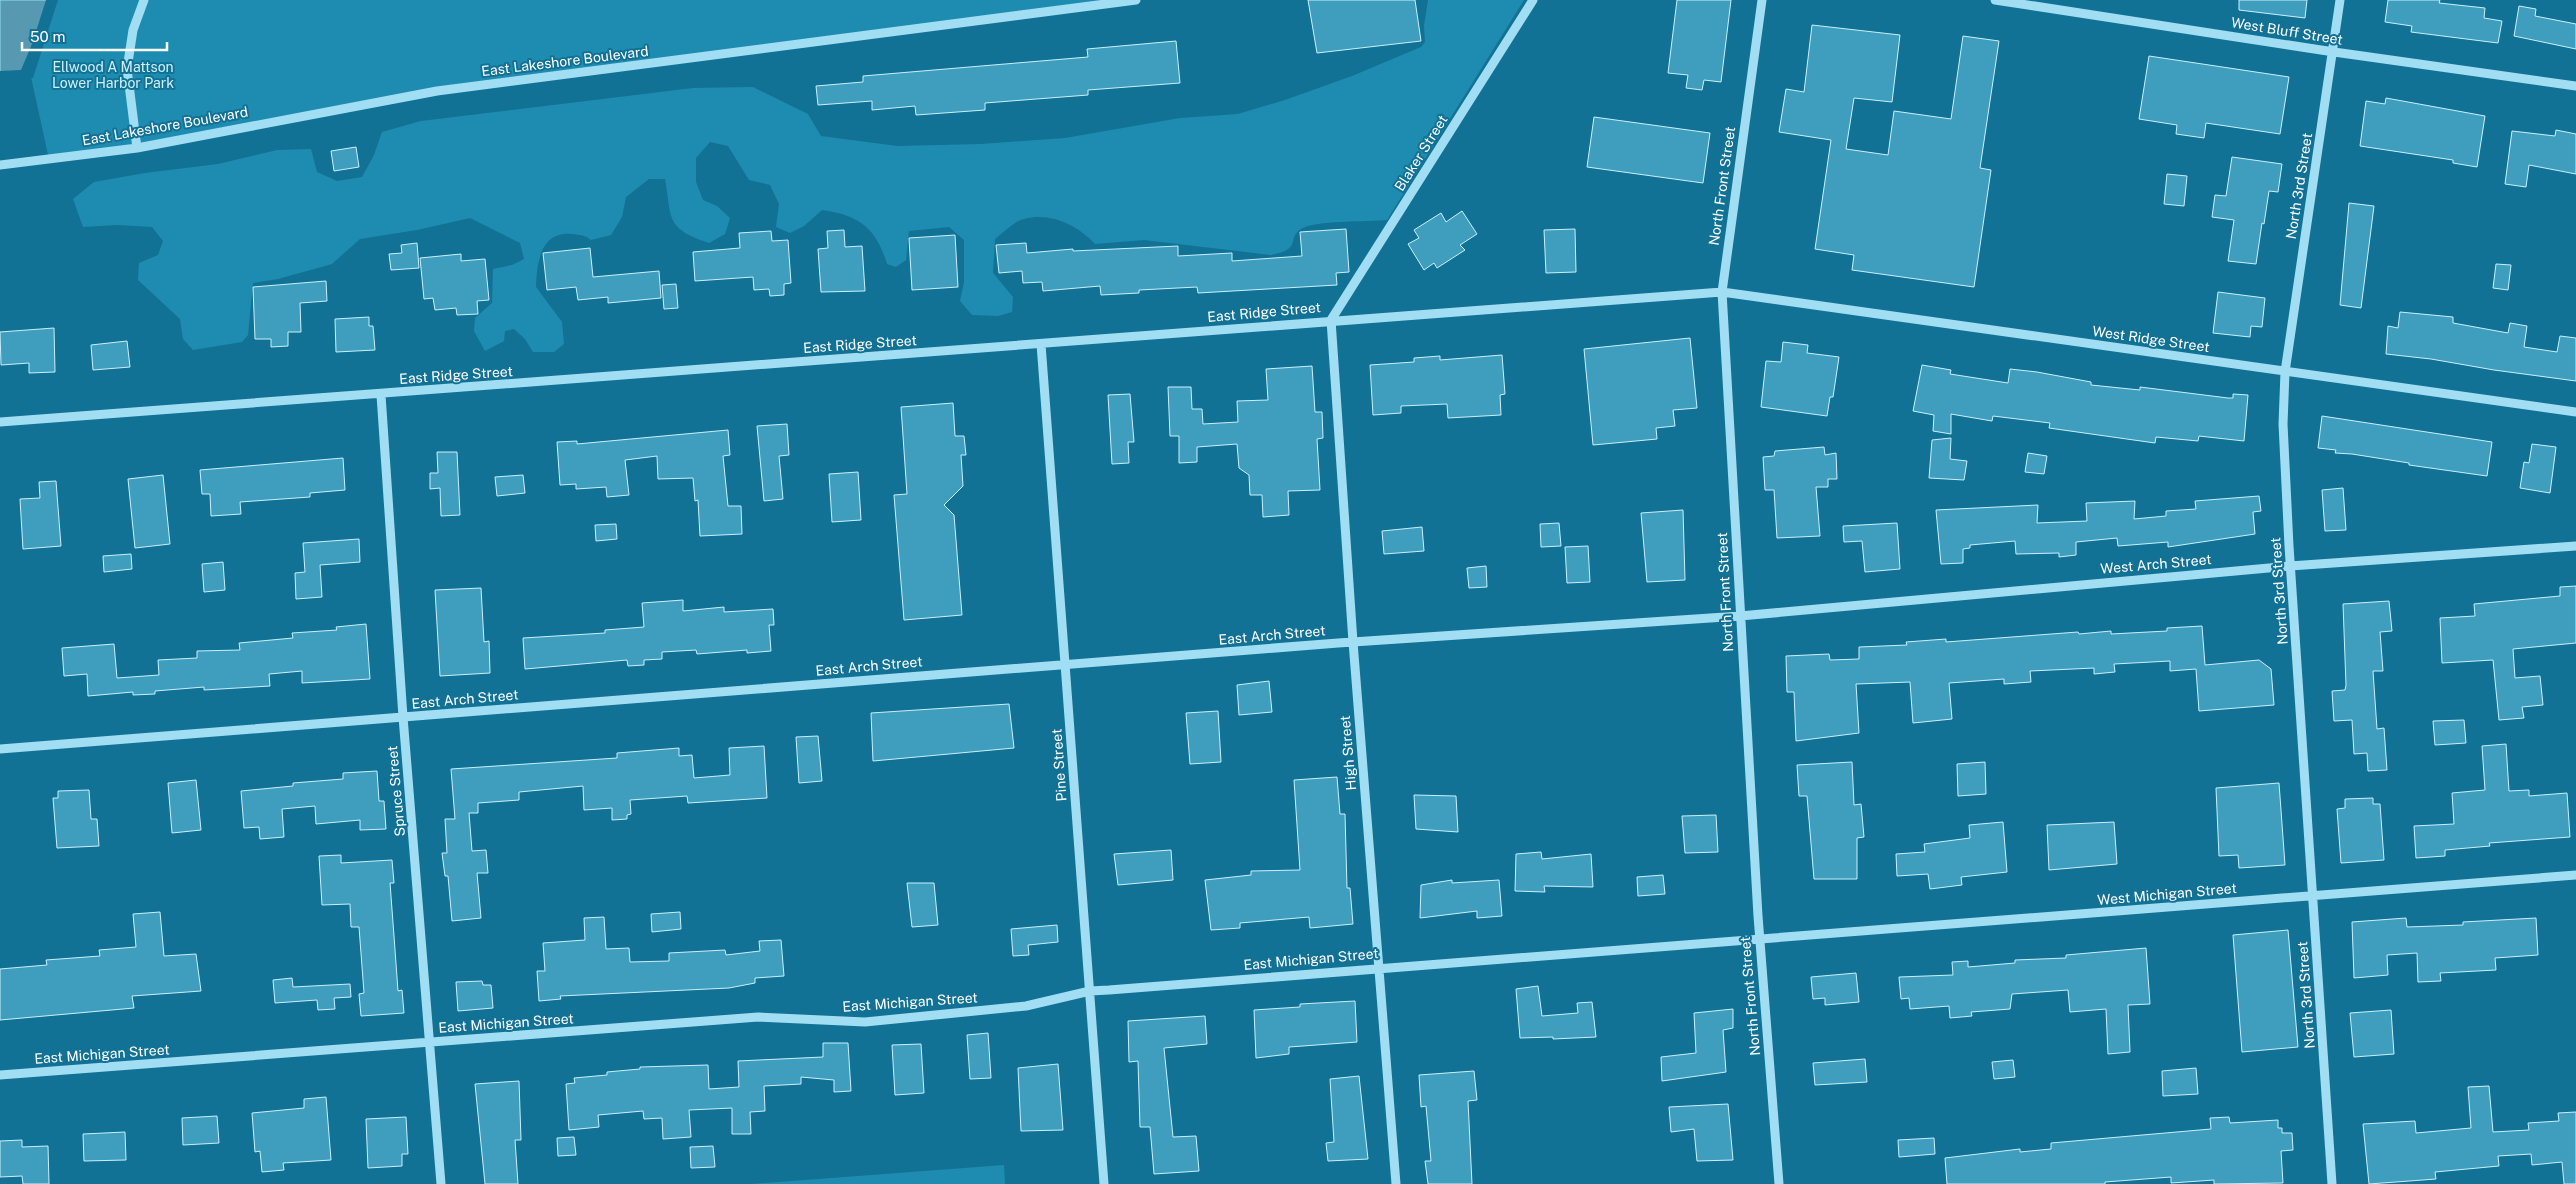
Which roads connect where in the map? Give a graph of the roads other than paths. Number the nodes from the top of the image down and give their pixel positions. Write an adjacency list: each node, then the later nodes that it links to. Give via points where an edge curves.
1 (144, 0): 9 (street, via 133,30 127,69)
2 (1136, 0): 9 (street, East Lakeshore Boulevard, via 436,91)
3 (1533, 0): 12 (street, Blaker Street)
4 (1762, 0): 11 (street, North Front Street)
5 (1995, 0): 7 (street, West Bluff Street)
6 (2340, 0): 7 (street, North 3rd Street)
7 (2334, 52): 8 (street, West Bluff Street); 14 (street, North 3rd Street)
8 (2576, 86)
9 (137, 148): 10 (street, East Lakeshore Boulevard)
10 (0, 165)
11 (1722, 292): 12 (street, East Ridge Street); 14 (street, West Ridge Street); 20 (street, North Front Street)
12 (1332, 320): 13 (street, East Ridge Street); 21 (street, High Street)
13 (1041, 344): 15 (street, East Ridge Street); 22 (street, Pine Street)
14 (2285, 372): 16 (street, West Ridge Street); 19 (street, North 3rd Street)
15 (380, 395): 17 (street, East Ridge Street); 23 (street, Spruce Street)
16 (2576, 412)
17 (0, 422)
18 (2576, 546): 19 (street, West Arch Street)
19 (2290, 566): 20 (street, West Arch Street); 26 (street, North 3rd Street)
20 (1740, 616): 21 (street, East Arch Street); 27 (street, North Front Street)
21 (1353, 642): 22 (street, East Arch Street); 28 (street, High Street)
22 (1065, 665): 23 (street, East Arch Street); 29 (street, Pine Street)
23 (403, 717): 24 (street, East Arch Street); 30 (street, Spruce Street)
24 (0, 749)
25 (2576, 875): 26 (street, West Michigan Street)
26 (2314, 896): 27 (street, West Michigan Street); 36 (street, North 3rd Street)
27 (1759, 940): 28 (street, East Michigan Street); 35 (street, North Front Street)
28 (1380, 967): 29 (street, East Michigan Street); 34 (street, High Street)
29 (1090, 991): 30 (street, East Michigan Street, via 1026,1006 892,1020 865,1022 758,1017); 33 (street, Pine Street)
30 (431, 1042): 31 (street, East Michigan Street); 32 (street, Spruce Street)
31 (0, 1075)
32 (441, 1184)
33 (1104, 1184)
34 (1396, 1184)
35 (1779, 1184)
36 (2332, 1184)

